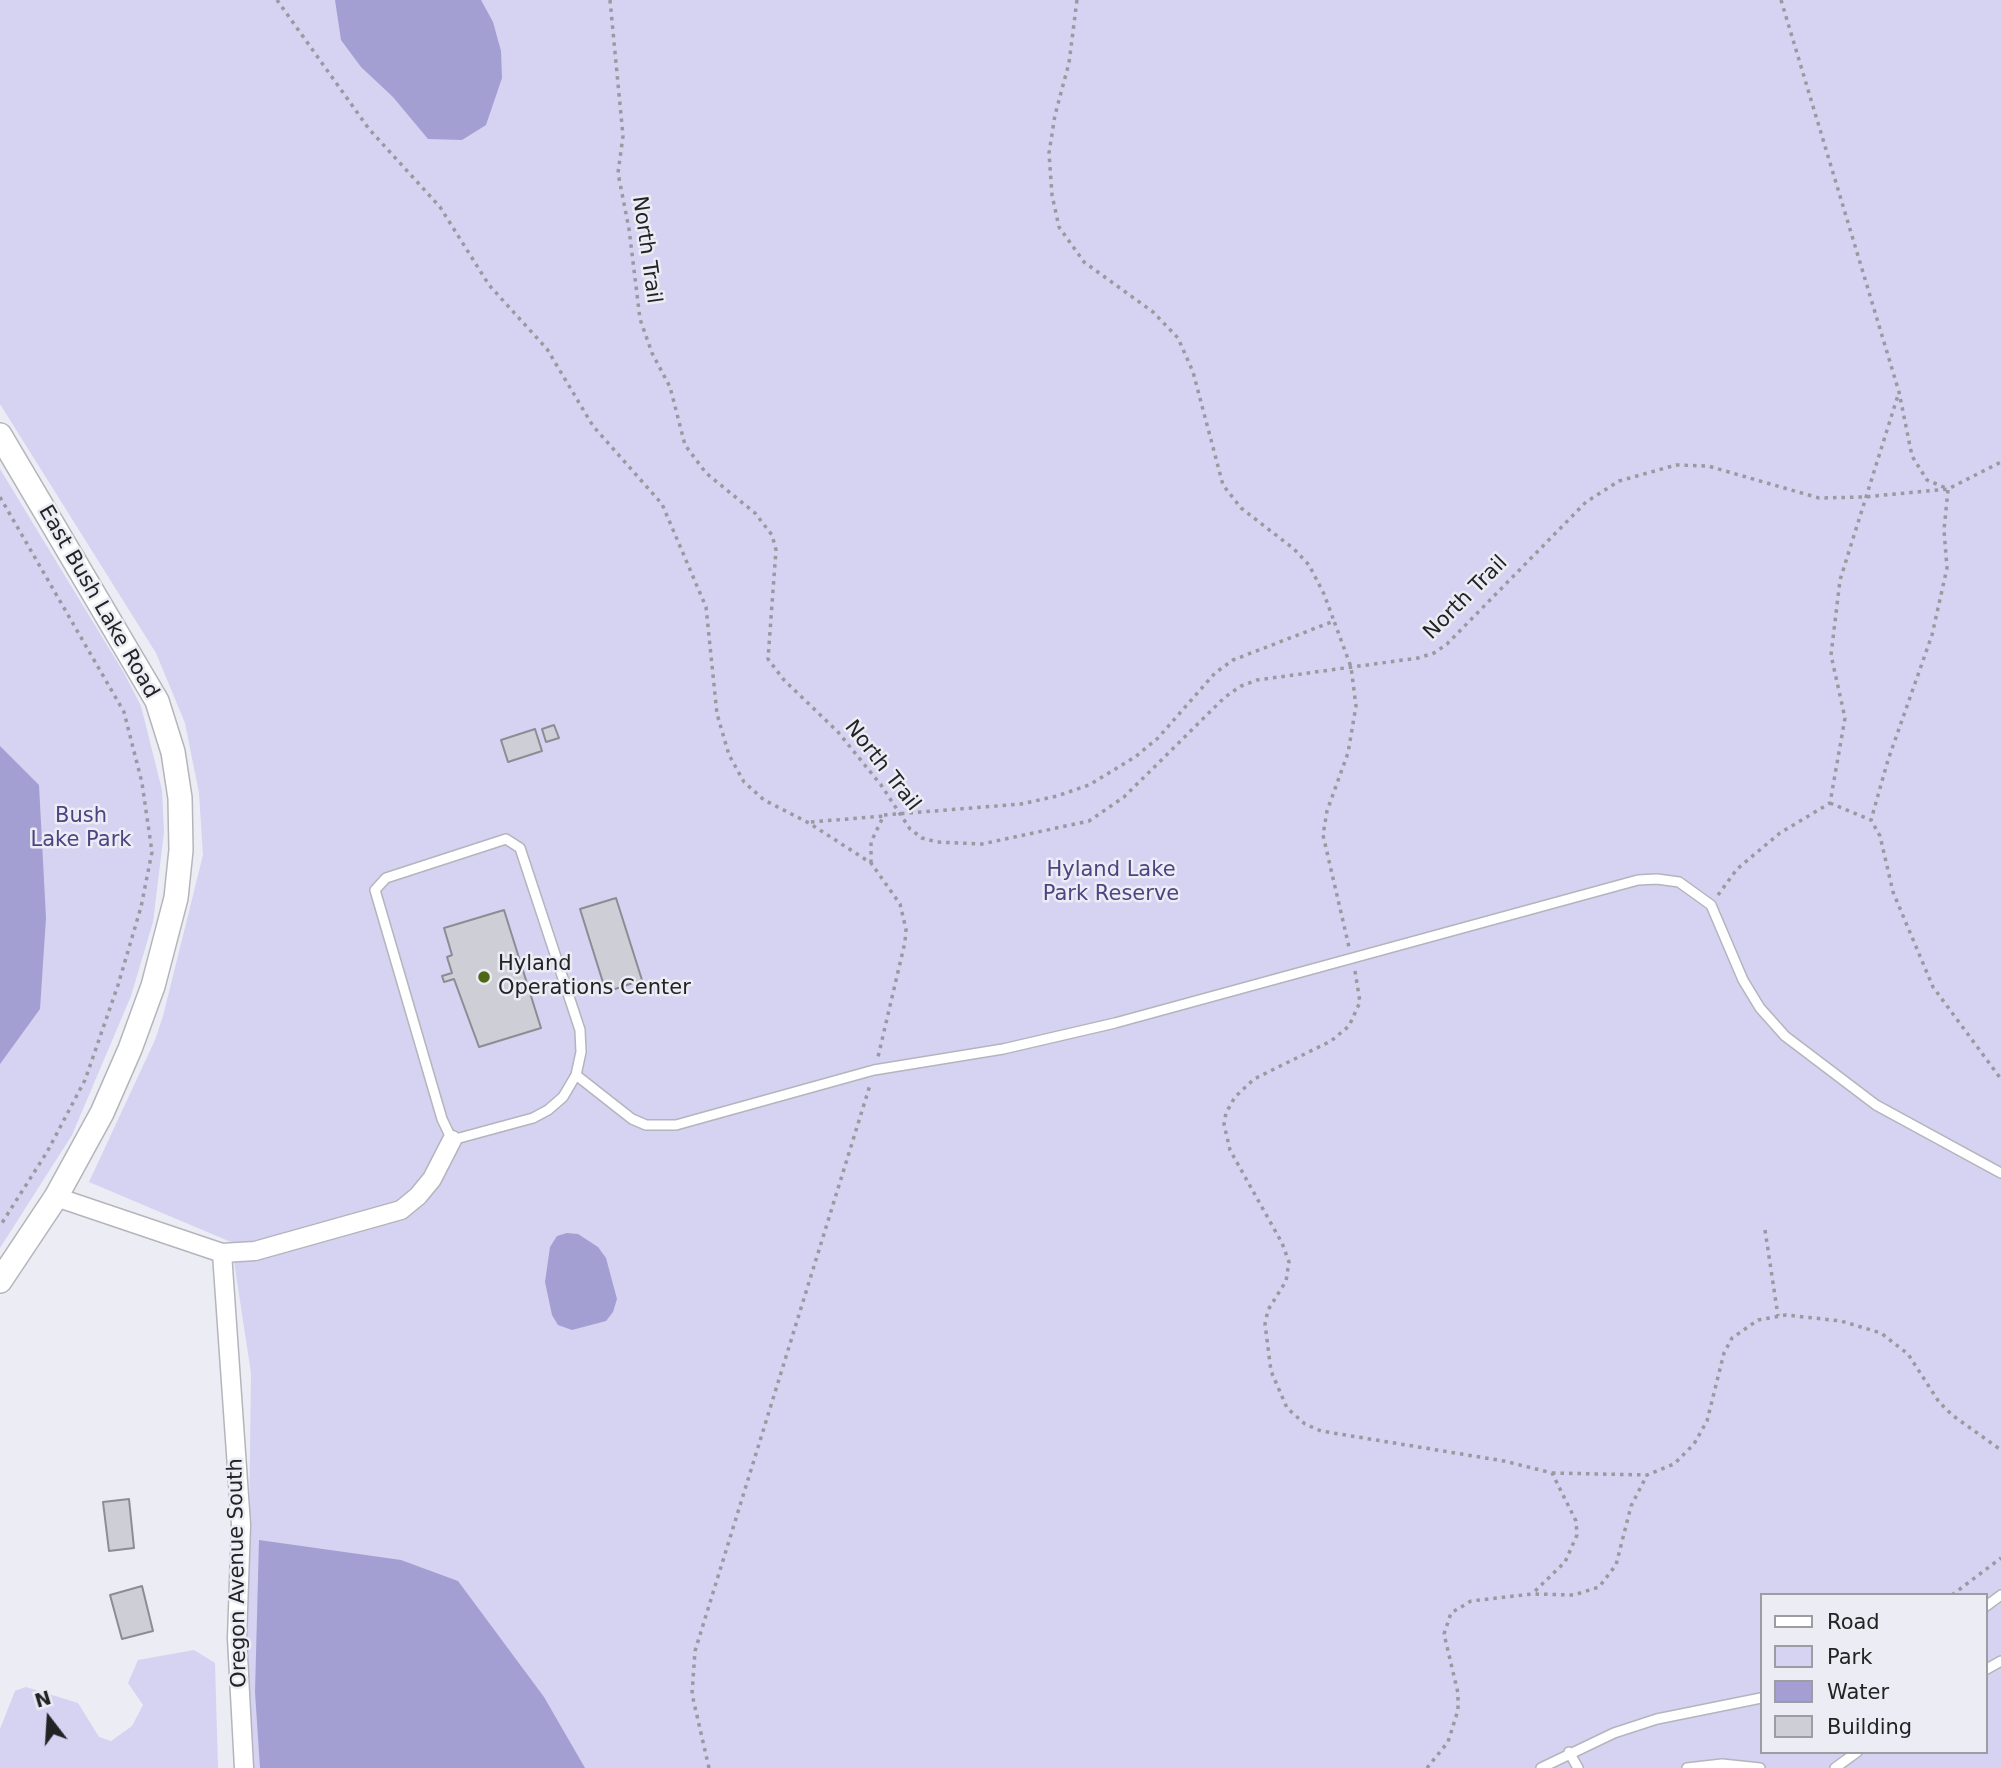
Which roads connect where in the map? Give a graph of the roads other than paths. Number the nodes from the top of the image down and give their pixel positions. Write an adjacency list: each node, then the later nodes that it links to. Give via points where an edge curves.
1 (0, 435): 5 (street, East Bush Lake Road, via 157,701 173,752 180,797 176,898 153,985 102,1113)
2 (576, 1074): 3 (lane, via 563,1097 533,1118); 3 (lane, via 580,1030 520,848 506,839 386,878 375,890 375,898); 4 (lane, via 632,1119 661,1126 874,1070 1003,1049 1103,1026 1638,880 1679,882 1711,905 1743,980 1785,1036 1876,1105)
3 (452, 1140): 6 (street, via 432,1179 401,1210 256,1251)
4 (2001, 1172)
5 (56, 1197): 6 (street); 7 (street, East Bush Lake Road)
6 (222, 1253): 11 (street, Oregon Avenue South, via 241,1525 237,1638)
7 (0, 1281)
8 (1759, 1698): 9 (lane, via 1657,1719)
9 (1569, 1752): 12 (lane); 13 (lane)
10 (1854, 1754): 16 (lane)
11 (244, 1768)
12 (1541, 1768)
13 (1578, 1768)
14 (1687, 1768): 15 (lane, via 1722,1764)
15 (1760, 1768)
16 (1835, 1768)

